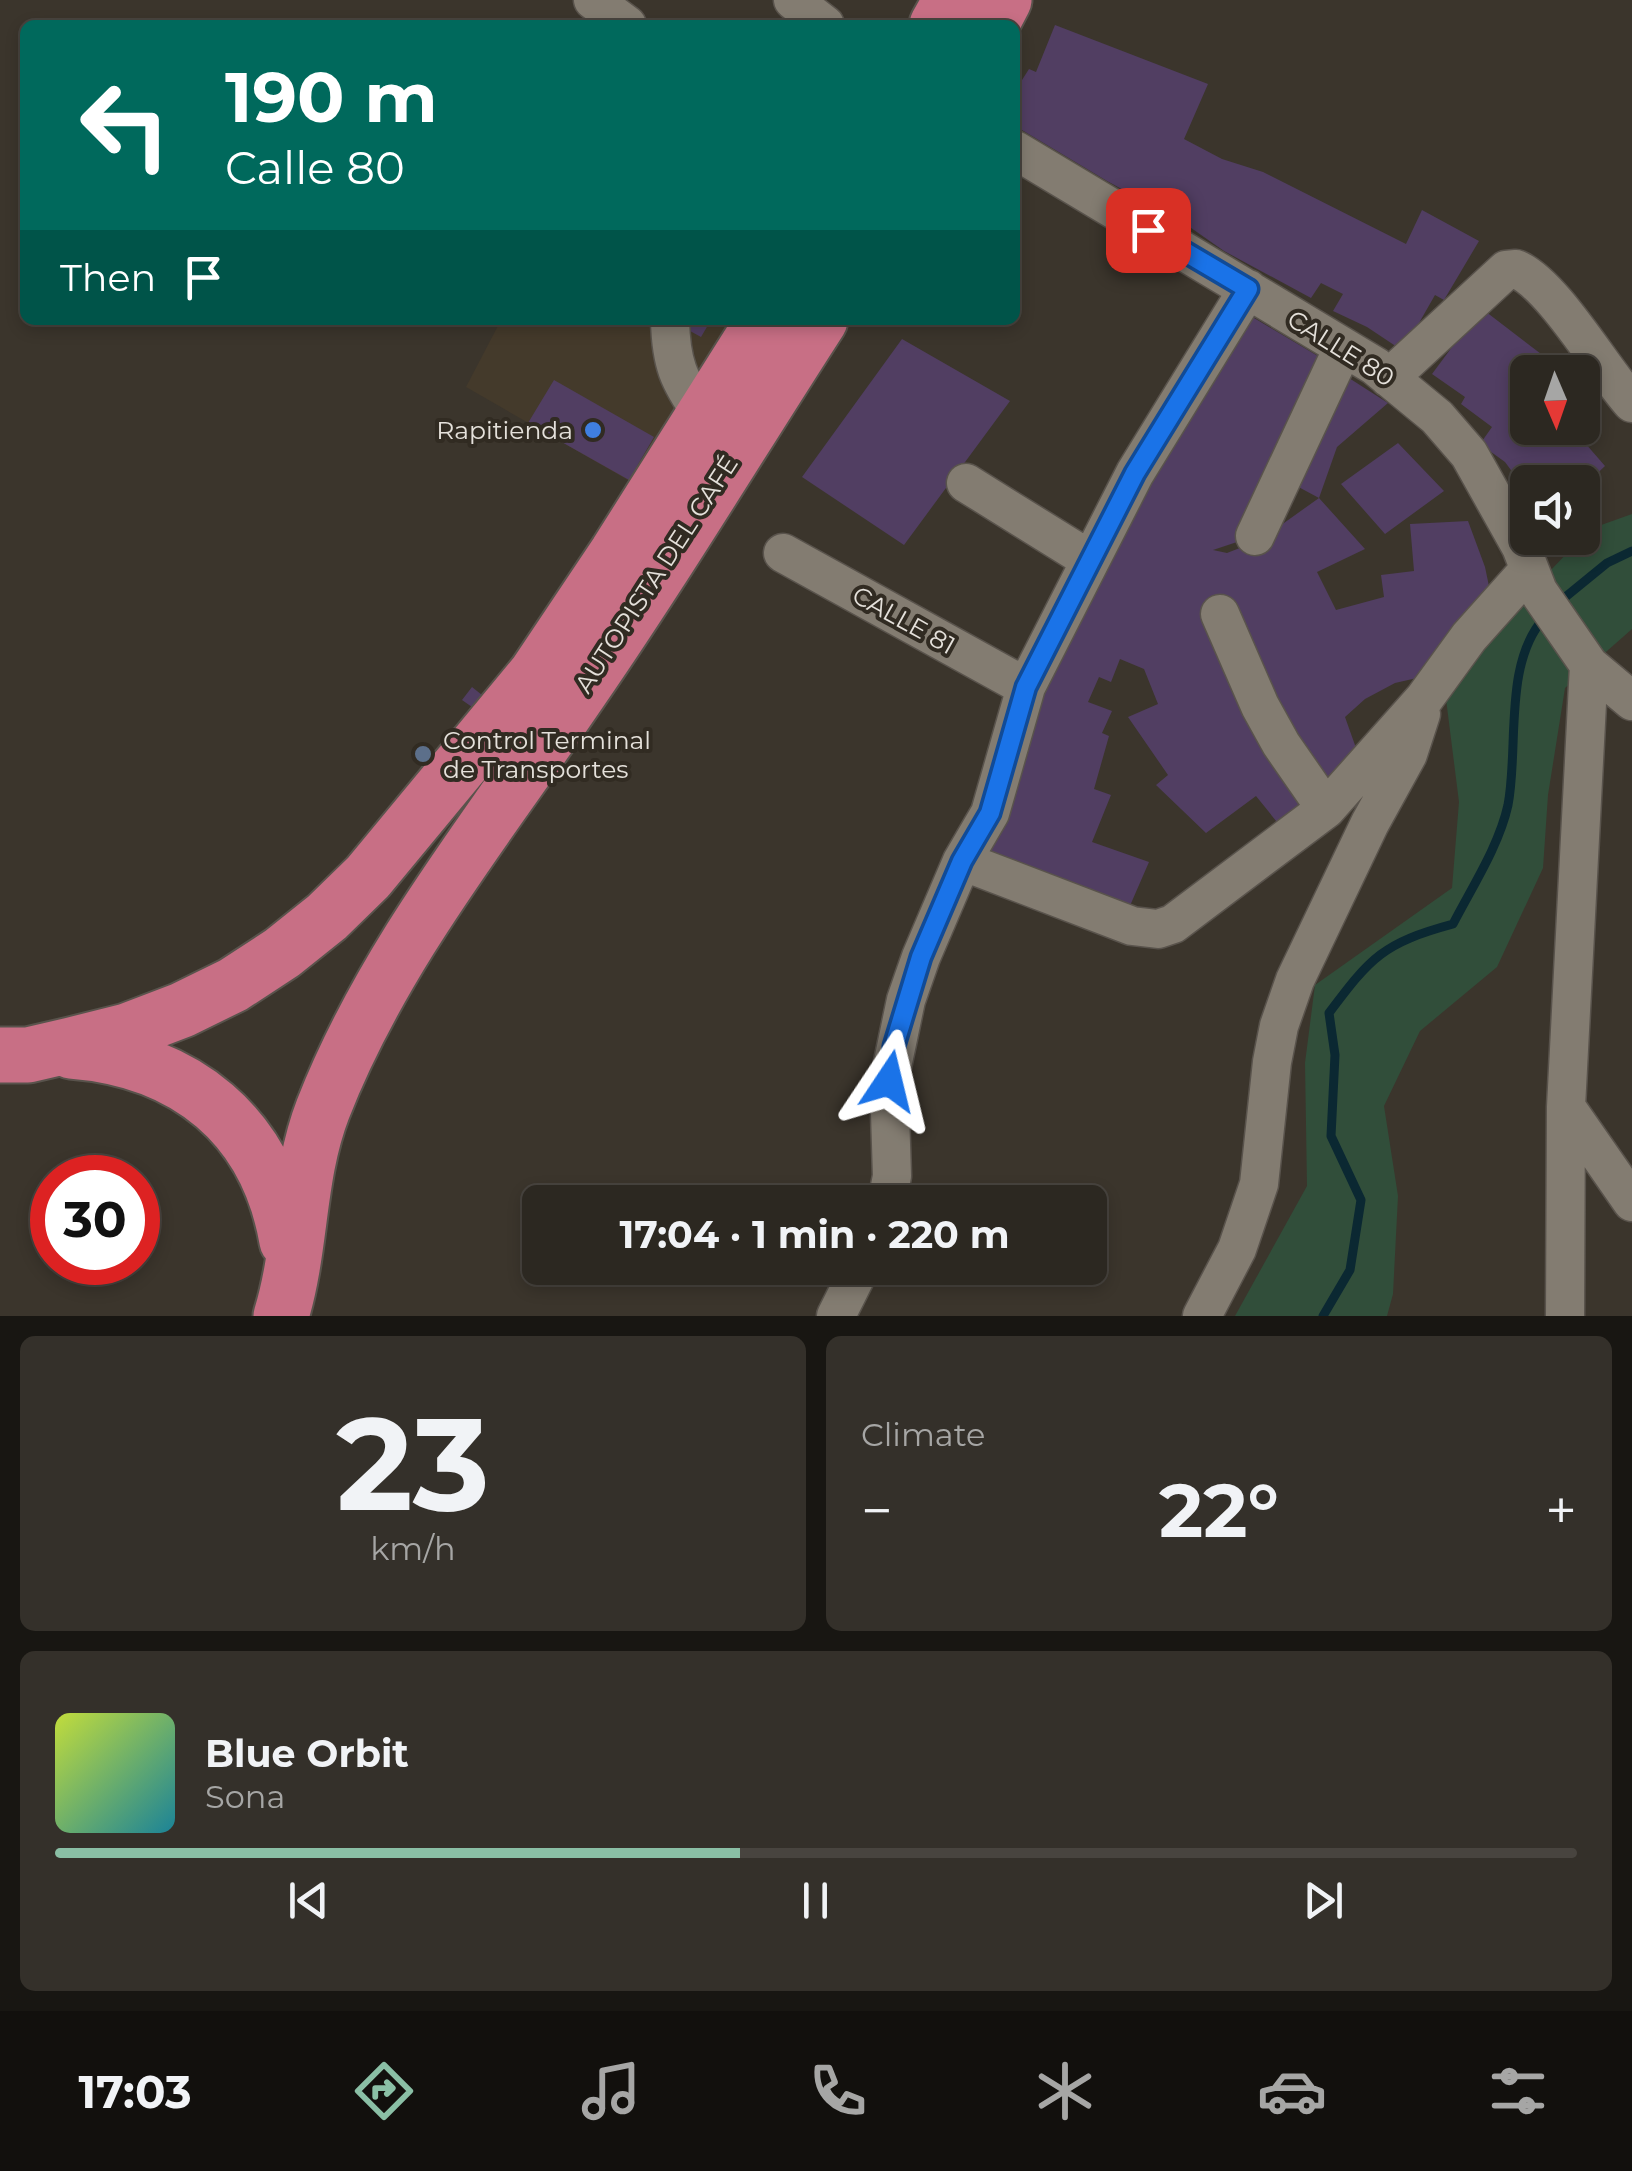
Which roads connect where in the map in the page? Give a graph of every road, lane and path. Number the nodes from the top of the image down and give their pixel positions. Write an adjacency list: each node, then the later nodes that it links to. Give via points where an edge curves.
1 (592, 0): 3 (street)
2 (794, 0): 4 (street)
3 (620, 20)
4 (820, 20)
5 (1020, 153): 6 (street, CALLE 80)
6 (1248, 289): 10 (street, CALLE 80); 17 (street)
7 (670, 325): 13 (street, via 680,384)
8 (761, 325): 13 (highway, AUTOPISTA DEL CAFÉ)
9 (817, 325): 31 (highway, AUTOPISTA DEL CAFÉ, via 408,945 362,1026 322,1110 302,1186)
10 (1343, 348): 11 (street, CALLE 80); 15 (street)
11 (1390, 378): 12 (street, via 1506,270 1516,269 1558,307); 18 (street, CALLE 80, via 1469,454)
12 (1632, 403)
13 (703, 415): 26 (highway, AUTOPISTA DEL CAFÉ, via 536,674 327,917 282,953 182,1010 127,1031)
14 (966, 483): 17 (street)
15 (1256, 536)
16 (783, 553): 21 (street, CALLE 81)
17 (1090, 560): 21 (street)
18 (1533, 581): 20 (street, CALLE 80); 22 (street, via 1469,637)
19 (1220, 614): 24 (street, via 1260,706)
20 (1582, 652): 23 (street, CALLE 80); 27 (street)
21 (1026, 687): 25 (street, via 990,813)
22 (1424, 698): 24 (street); 33 (street, via 1408,754 1294,980 1272,1062 1258,1184 1237,1249)
23 (1632, 701)
24 (1326, 809): 25 (street, via 1158,929 1132,926)
25 (962, 861): 28 (street, via 921,957 894,1046)
26 (9, 1058): 31 (highway, via 110,1054 186,1084 219,1109 268,1174 289,1252)
27 (1566, 1107): 29 (street); 34 (street)
28 (890, 1185)
29 (1632, 1202)
30 (852, 1285): 32 (street)
31 (284, 1305)
32 (836, 1316)
33 (1202, 1316)
34 (1565, 1316)

